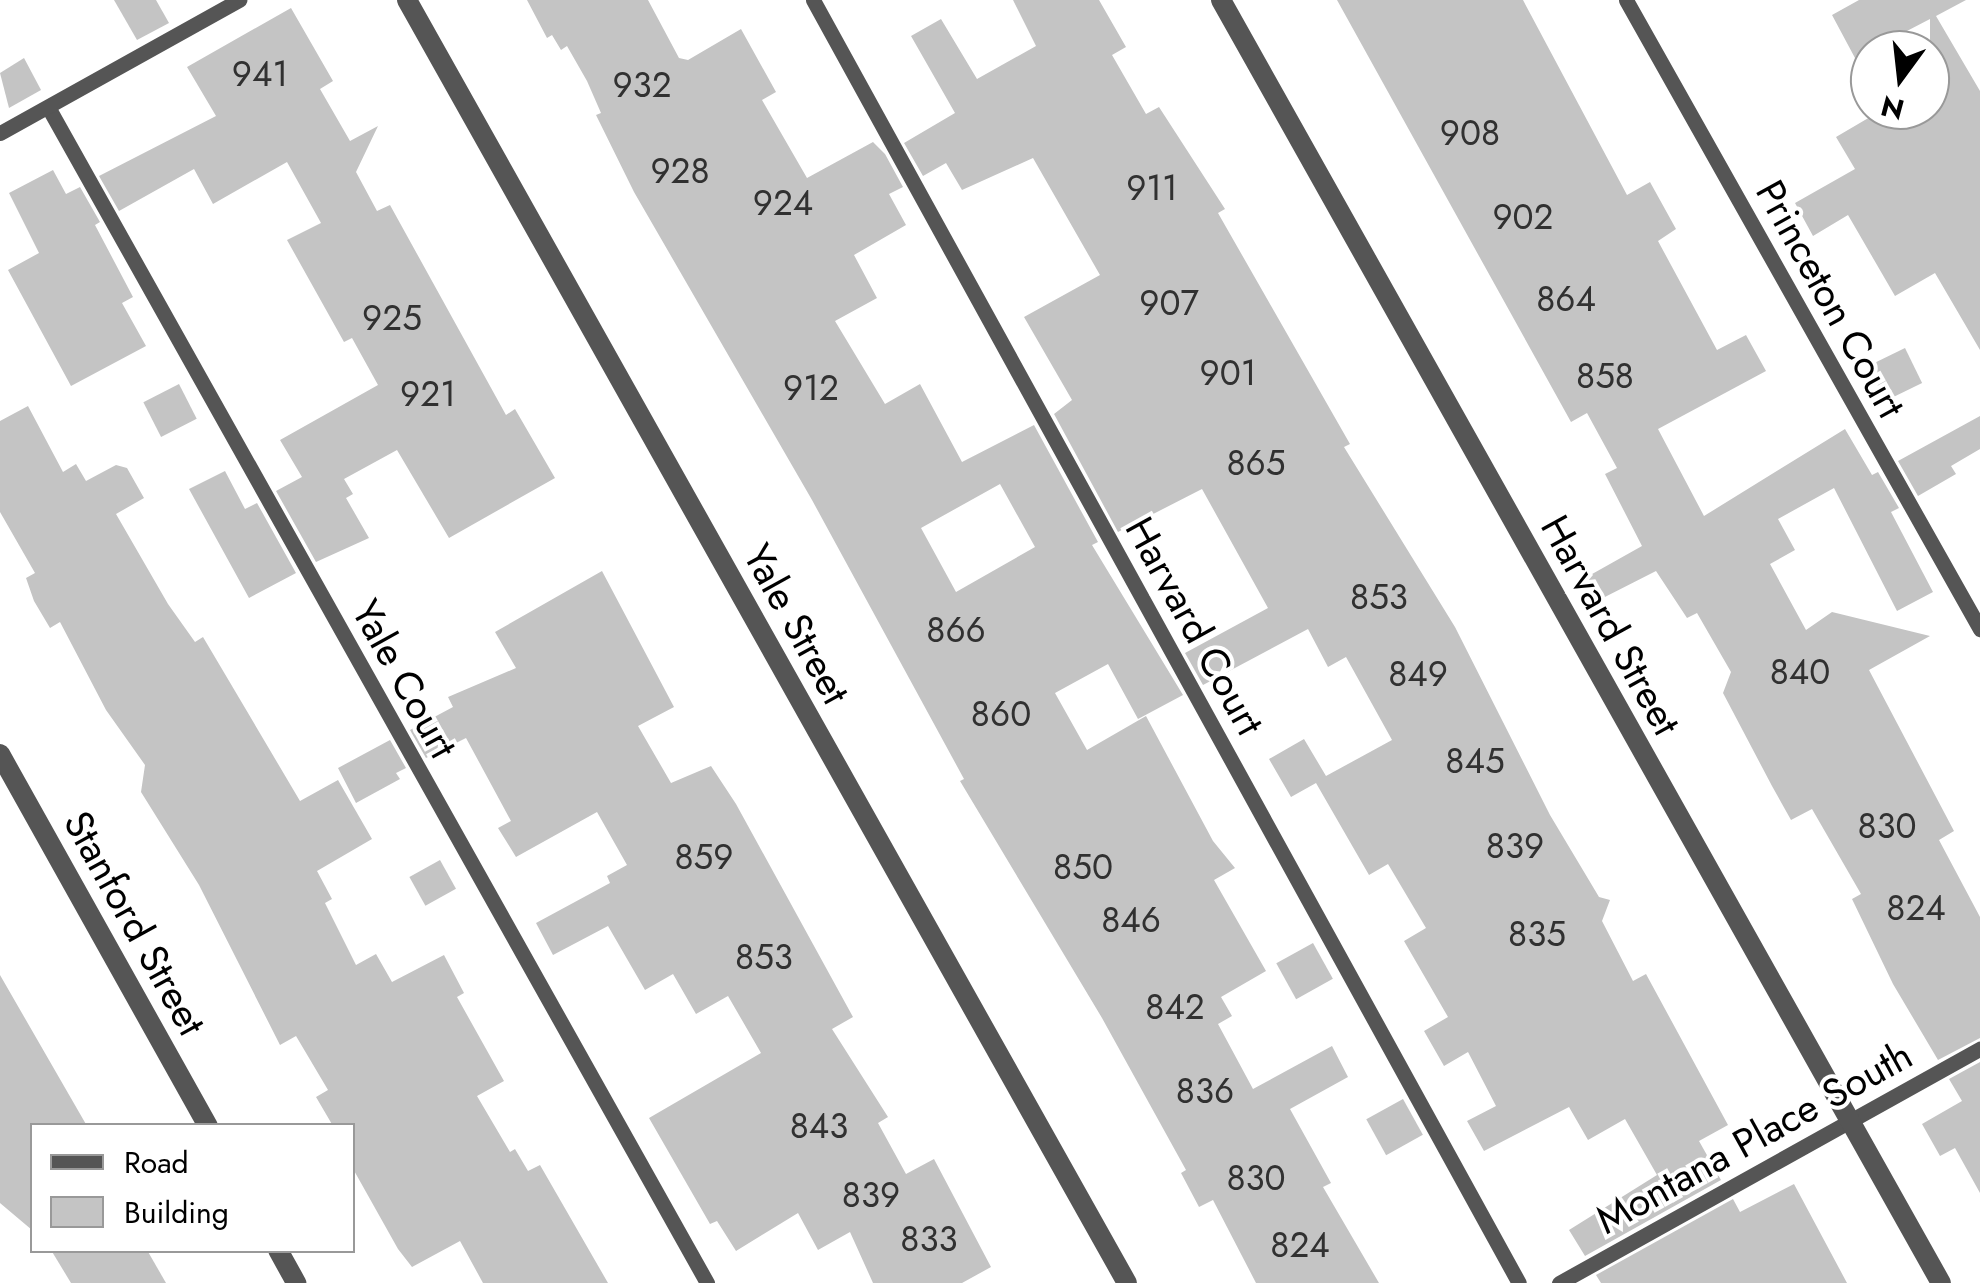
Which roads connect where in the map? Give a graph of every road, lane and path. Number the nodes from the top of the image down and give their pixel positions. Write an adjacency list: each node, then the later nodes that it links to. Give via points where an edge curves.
1 (239, 0): 6 (lane)
2 (407, 0): 16 (street, Yale Street)
3 (813, 0): 17 (lane, Harvard Court)
4 (1221, 0): 11 (street, Harvard Street)
5 (1626, 0): 8 (lane, Princeton Court)
6 (48, 107): 7 (lane); 15 (lane, Yale Court)
7 (0, 134)
8 (1980, 629)
9 (0, 754): 12 (street, Stanford Street)
10 (1980, 1048): 11 (lane, Montana Place South)
11 (1848, 1122): 18 (lane, Montana Place South); 19 (street, Harvard Street)
12 (206, 1123)
13 (280, 1253): 14 (street)
14 (296, 1283)
15 (706, 1283)
16 (1126, 1283)
17 (1519, 1283)
18 (1559, 1283)
19 (1941, 1283)

